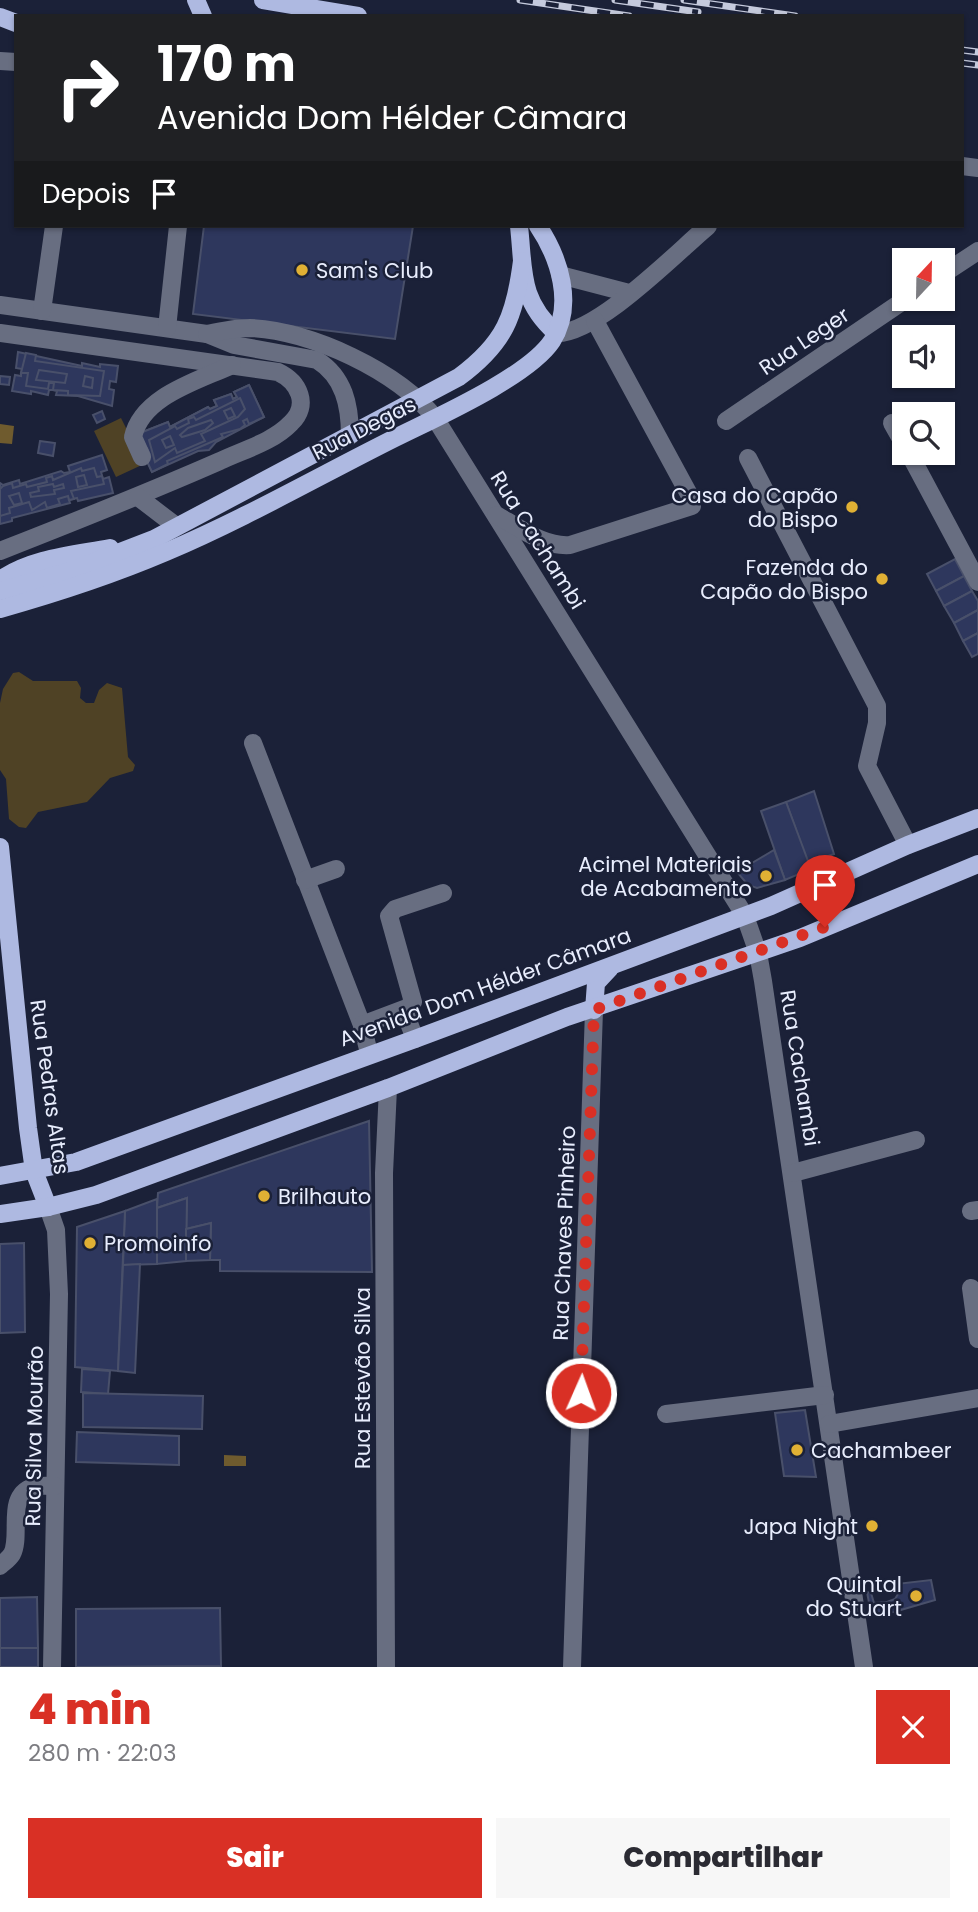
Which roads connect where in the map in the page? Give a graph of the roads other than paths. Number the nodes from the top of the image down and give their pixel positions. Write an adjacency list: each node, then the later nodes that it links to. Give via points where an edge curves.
1 (263, 0): 2 (main road)
2 (348, 14)
3 (54, 228): 15 (street)
4 (178, 228): 17 (street)
5 (519, 228): 9 (main road)
6 (539, 228): 11 (main road)
7 (707, 228): 12 (street)
8 (978, 251): 10 (street)
9 (522, 261): 19 (main road, via 530,301); 22 (main road, Rua Degas, via 514,310 492,347 459,377)
10 (956, 265)
11 (560, 275): 12 (street); 19 (main road, via 562,301)
12 (629, 293): 16 (street)
13 (0, 305): 15 (street)
14 (892, 308): 24 (street, Rua Leger)
15 (42, 311): 17 (street)
16 (595, 321): 19 (street); 30 (street, via 692,506 558,546)
17 (167, 328): 20 (street)
18 (0, 333): 21 (street)
19 (556, 333): 23 (main road, Rua Degas, via 529,363)
20 (207, 334): 22 (street, via 253,328 296,336 355,360); 25 (street, via 234,345 304,355 328,367 346,400)
21 (232, 365): 26 (street, via 146,410 133,437); 29 (street, via 290,378 300,398 299,414 271,438)
22 (420, 398): 23 (street, Rua Cachambi); 25 (main road, Rua Degas)
23 (435, 418): 30 (street, Rua Cachambi); 37 (main road, Rua Degas, via 166,552 64,591)
24 (726, 421)
25 (350, 436): 31 (main road, Rua Degas)
26 (142, 457)
27 (748, 458): 40 (street, via 877,706 867,766)
28 (915, 465): 35 (street)
29 (138, 497): 31 (street); 33 (street)
30 (496, 515): 46 (street, Rua Cachambi)
31 (176, 526): 32 (main road, Rua Degas)
32 (154, 539): 34 (main road, via 43,561); 36 (main road, Rua Degas, via 71,571)
33 (0, 551)
34 (0, 580)
35 (978, 582)
36 (0, 591)
37 (0, 609)
38 (253, 743): 44 (street)
39 (978, 818): 40 (main road, Avenida Dom Hélder Câmara)
40 (908, 845): 46 (main road, Avenida Dom Hélder Câmara)
41 (0, 847): 56 (main road, Rua Pedras Altas)
42 (978, 863): 47 (main road)
43 (336, 869): 44 (street)
44 (305, 880): 51 (street)
45 (443, 893): 49 (street, via 395,909 389,916 413,997)
46 (745, 916): 47 (street, Rua Cachambi); 48 (main road, Avenida Dom Hélder Câmara)
47 (758, 953): 50 (main road); 57 (street, Rua Cachambi)
48 (613, 965): 50 (main road, via 596,983); 52 (main road, Avenida Dom Hélder Câmara)
49 (404, 1010): 51 (street); 52 (street)
50 (594, 1010): 54 (main road); 71 (street, Rua Chaves Pinheiro)
51 (362, 1025): 53 (street)
52 (415, 1039): 53 (main road, Avenida Dom Hélder Câmara)
53 (369, 1053): 56 (main road, Avenida Dom Hélder Câmara, via 76,1162)
54 (388, 1088): 59 (main road, via 96,1195); 70 (street, Rua Estevão Silva, via 384,1173)
55 (916, 1140): 57 (street)
56 (34, 1171): 58 (main road, Avenida Dom Hélder Câmara); 59 (main road, Rua Pedras Altas)
57 (793, 1173): 63 (street, Rua Cachambi)
58 (0, 1176)
59 (48, 1207): 60 (main road); 67 (street, Rua Silva Mourão, via 58,1252)
60 (0, 1214)
61 (971, 1288): 62 (street)
62 (978, 1339)
63 (825, 1395): 65 (street); 66 (street, Rua Cachambi)
64 (978, 1398): 66 (street)
65 (666, 1414)
66 (829, 1424): 72 (street, Rua Cachambi)
67 (55, 1486): 68 (street, via 32,1487 21,1496 12,1554); 69 (street, Rua Silva Mourão)
68 (0, 1566)
69 (52, 1667)
70 (386, 1667)
71 (572, 1667)
72 (864, 1667)

